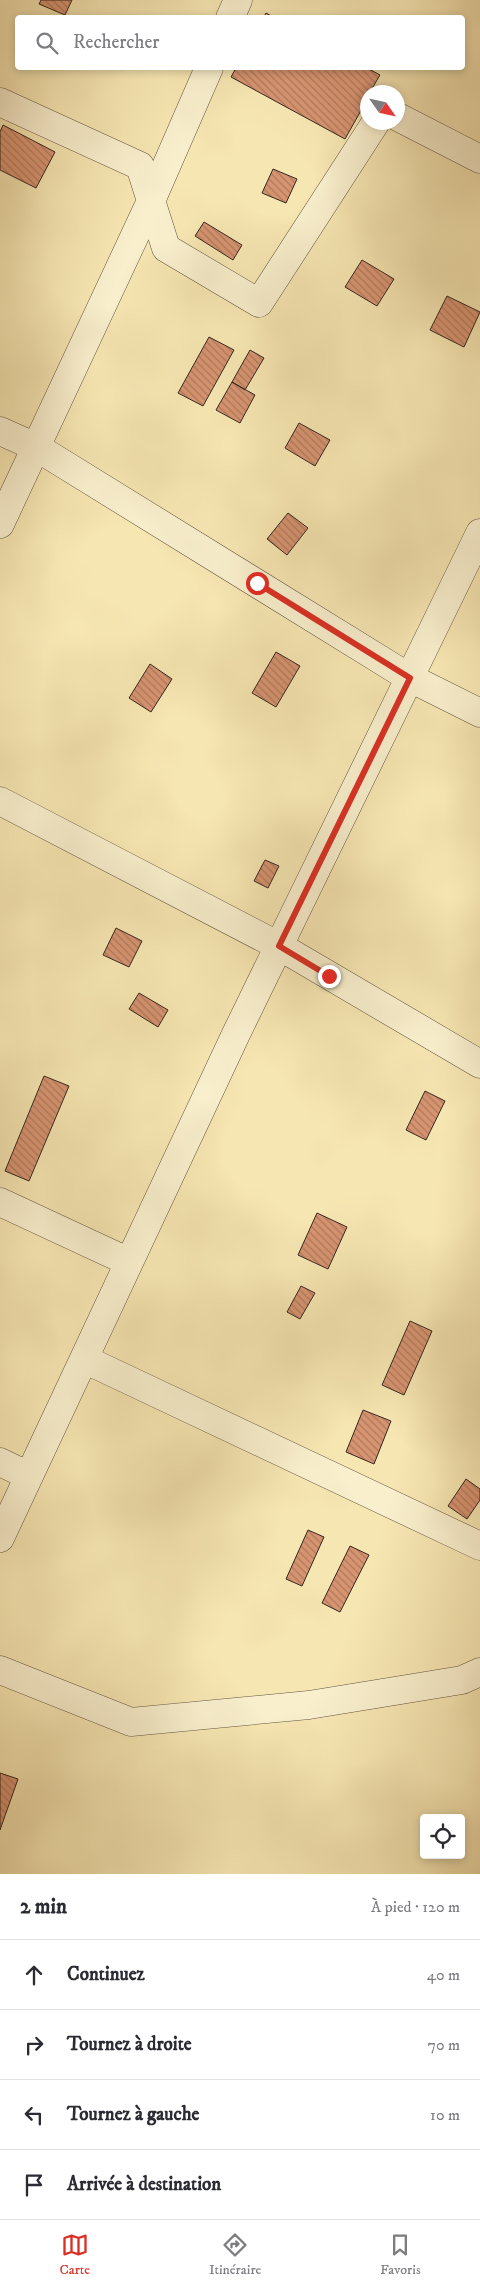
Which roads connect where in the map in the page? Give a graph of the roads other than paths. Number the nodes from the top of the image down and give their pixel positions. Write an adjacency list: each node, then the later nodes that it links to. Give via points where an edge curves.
1 (238, 0): 2 (street)
2 (231, 15)
3 (208, 70): 8 (street)
4 (0, 102): 8 (street, via 140,166)
5 (405, 121): 7 (street)
6 (371, 130): 8 (street, via 259,303 166,248)
7 (480, 159)
8 (151, 201): 10 (street)
9 (0, 431): 10 (street)
10 (36, 446): 11 (street); 13 (street)
11 (0, 524)
12 (480, 533): 13 (street)
13 (410, 678): 14 (street); 16 (street)
14 (480, 713)
15 (0, 801): 16 (street)
16 (279, 946): 17 (street); 19 (street)
17 (480, 1064)
18 (0, 1202): 19 (street)
19 (129, 1262): 20 (street)
20 (84, 1359): 22 (street); 24 (street)
21 (0, 1462): 22 (street)
22 (29, 1476): 23 (street)
23 (0, 1538)
24 (480, 1546)
25 (0, 1670): 26 (street, via 131,1722 309,1705 462,1680)
26 (480, 1672)

